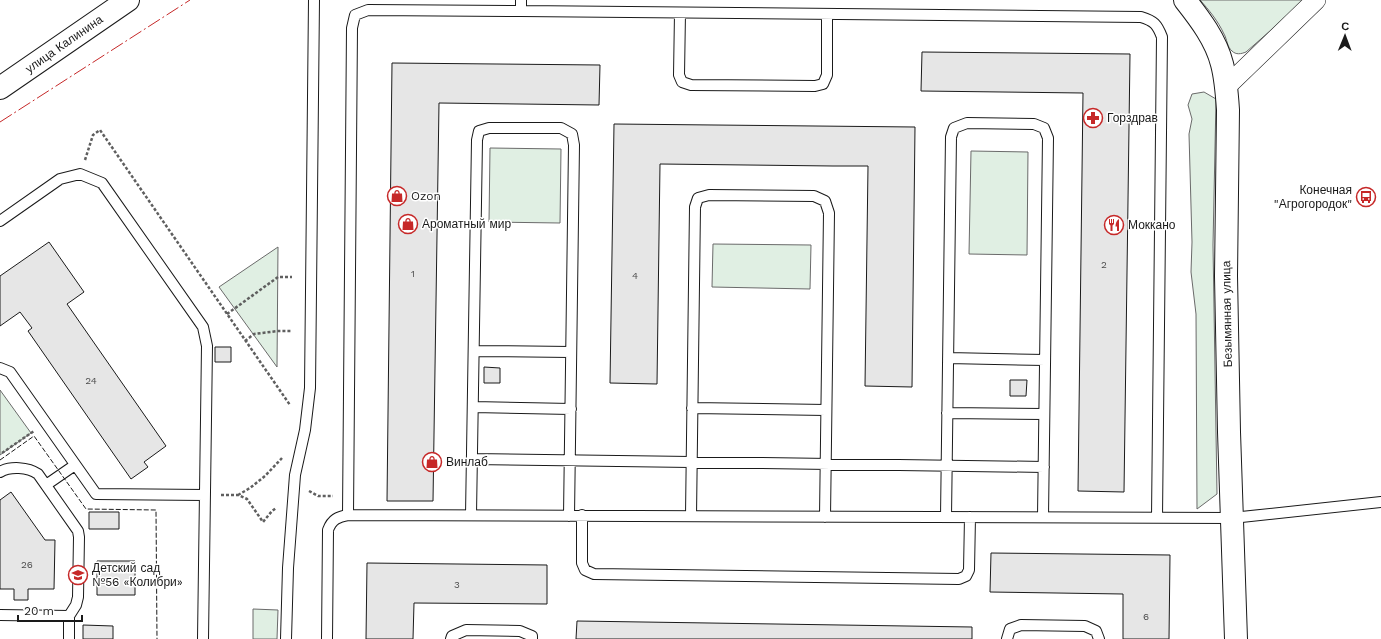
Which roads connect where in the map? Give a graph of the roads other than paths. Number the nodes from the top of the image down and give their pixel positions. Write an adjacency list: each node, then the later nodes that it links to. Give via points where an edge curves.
1 (128, 0): 10 (street, улица Калинина)
2 (314, 0): 49 (lane, via 310,388 305,430 295,475)
3 (521, 0): 6 (lane)
4 (1185, 0): 9 (street, Безымянная улица, via 1215,45)
5 (1316, 0): 9 (street)
6 (521, 11): 7 (lane); 34 (lane, via 368,10 355,15 352,28)
7 (680, 13): 8 (lane); 8 (lane, via 679,75 682,82 691,85 815,86 823,84 827,76)
8 (827, 14): 43 (lane, via 1141,17 1151,20 1158,27 1162,44)
9 (1226, 87): 44 (street, Безымянная улица, via 1227,315)
10 (0, 88)
11 (0, 221): 32 (lane, via 60,179 80,174 102,183 203,327 206,346)
12 (474, 351): 13 (lane); 13 (lane, via 479,131 489,128 561,128 572,134 574,145); 17 (lane)
13 (571, 352): 19 (lane)
14 (948, 358): 15 (lane); 15 (lane, via 951,137 954,128 967,123 996,123 1034,124 1044,128 1048,138); 21 (lane)
15 (1045, 360): 22 (lane)
16 (0, 368): 27 (lane, via 10,372)
17 (473, 407): 19 (lane); 23 (lane)
18 (692, 408): 20 (lane); 20 (lane, via 695,207 698,198 710,195 814,196 825,201 829,213); 25 (lane)
19 (571, 409): 24 (lane)
20 (826, 410): 26 (lane)
21 (947, 413): 22 (lane); 28 (lane)
22 (1044, 414): 29 (lane)
23 (472, 459): 24 (lane); 35 (lane)
24 (570, 460): 25 (lane); 37 (lane)
25 (692, 462): 26 (lane); 38 (lane)
26 (826, 464): 28 (lane); 39 (lane)
27 (75, 465): 31 (lane); 32 (lane, via 96,494)
28 (946, 466): 29 (lane); 40 (lane)
29 (1044, 467): 42 (lane)
30 (0, 472): 31 (lane, via 8,468 29,470 38,474)
31 (46, 485): 46 (lane, via 76,527 79,537 78,597)
32 (205, 495): 48 (lane)
33 (1381, 502): 44 (lane)
34 (348, 514): 35 (lane); 50 (lane, via 338,516 331,522 328,530)
35 (472, 515): 37 (lane)
36 (582, 515): 37 (lane); 38 (lane); 41 (lane, via 582,563 584,570 594,574 959,579 966,576 969,570)
37 (569, 516)
38 (691, 516): 39 (lane)
39 (825, 517): 40 (lane)
40 (946, 517): 41 (lane)
41 (970, 517): 42 (lane)
42 (1043, 517): 43 (lane)
43 (1157, 518): 44 (lane)
44 (1232, 518): 55 (street, Безымянная улица)
45 (0, 615): 46 (lane)
46 (69, 616): 47 (lane)
47 (69, 639)
48 (203, 639)
49 (286, 639)
50 (327, 639)
51 (451, 639): 52 (lane, via 452,636 466,630 520,631 532,636)
52 (532, 639)
53 (1007, 639): 54 (lane, via 1010,629 1029,625 1085,626 1096,631)
54 (1099, 639)
55 (1236, 639)

